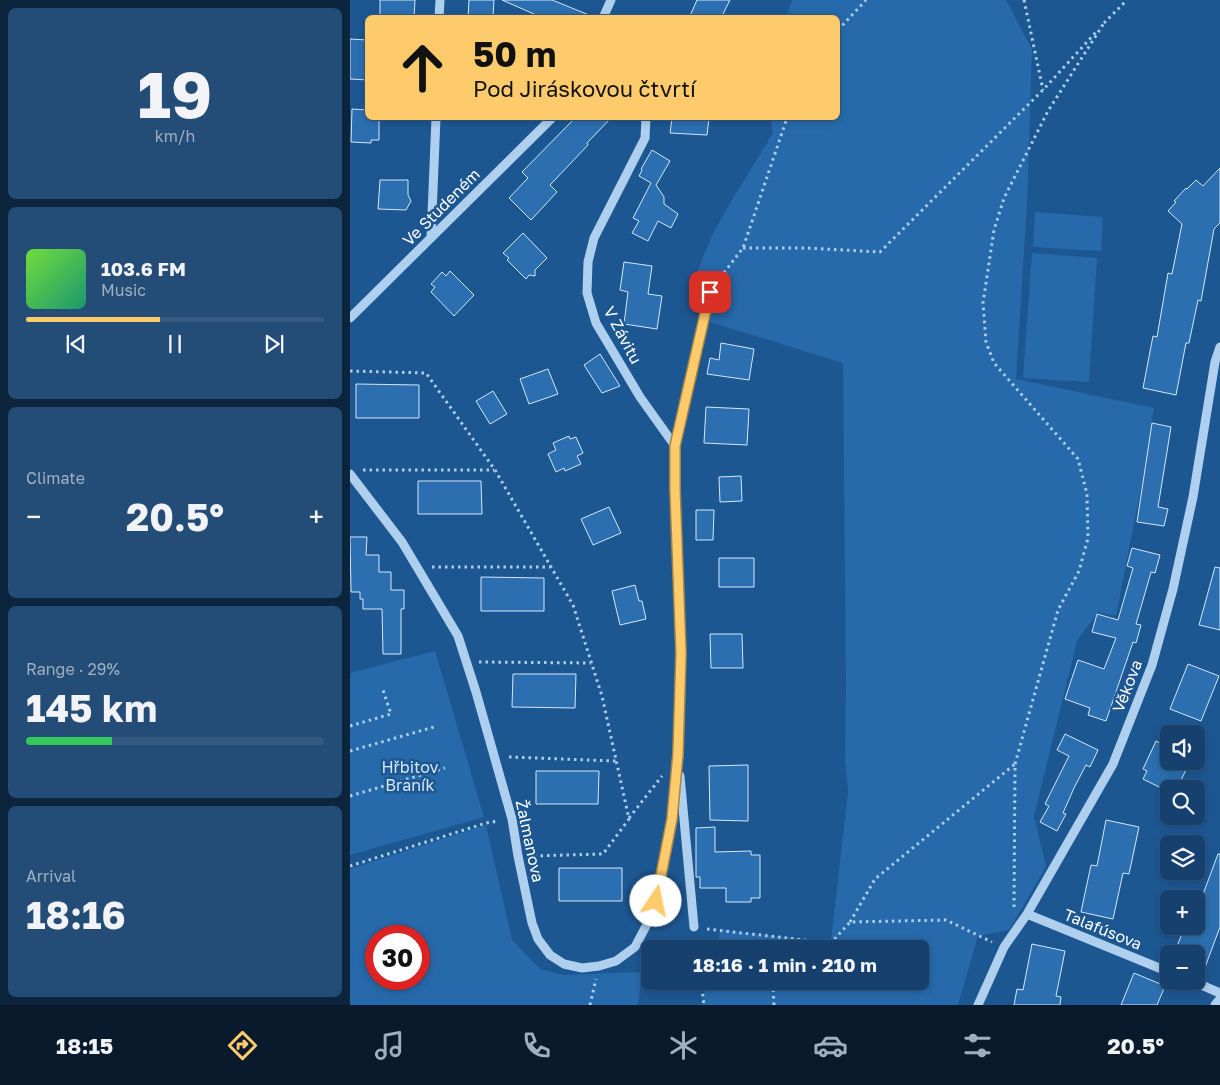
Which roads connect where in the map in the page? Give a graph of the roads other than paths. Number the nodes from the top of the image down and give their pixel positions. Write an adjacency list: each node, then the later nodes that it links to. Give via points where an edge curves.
1 (440, 0): 3 (street)
2 (611, 0): 4 (street)
3 (440, 15)
4 (605, 15)
5 (436, 120): 8 (street)
6 (550, 120): 8 (street, Ve Studeném)
7 (646, 120): 12 (street, V Závitu, via 645,138 594,238 588,262 587,293 596,323 640,397)
8 (431, 238): 10 (street, Ve Studeném)
9 (710, 292): 12 (street)
10 (350, 318)
11 (1220, 347): 15 (street, Věkova, via 1193,497 1152,665 1113,764)
12 (675, 446): 14 (street, via 681,653)
13 (350, 474): 14 (street, Žalmanova, via 402,542 458,636 512,818 532,923 538,939 564,964 582,968 616,961 634,947 646,926 656,901 672,819)
14 (678, 754): 16 (street)
15 (1027, 914): 17 (street, Talafúsova); 21 (street, Věkova, via 1004,947)
16 (694, 927)
17 (1160, 968)
18 (1205, 987): 19 (street)
19 (1220, 993)
20 (1220, 999): 22 (street)
21 (978, 1005)
22 (1216, 1005)

